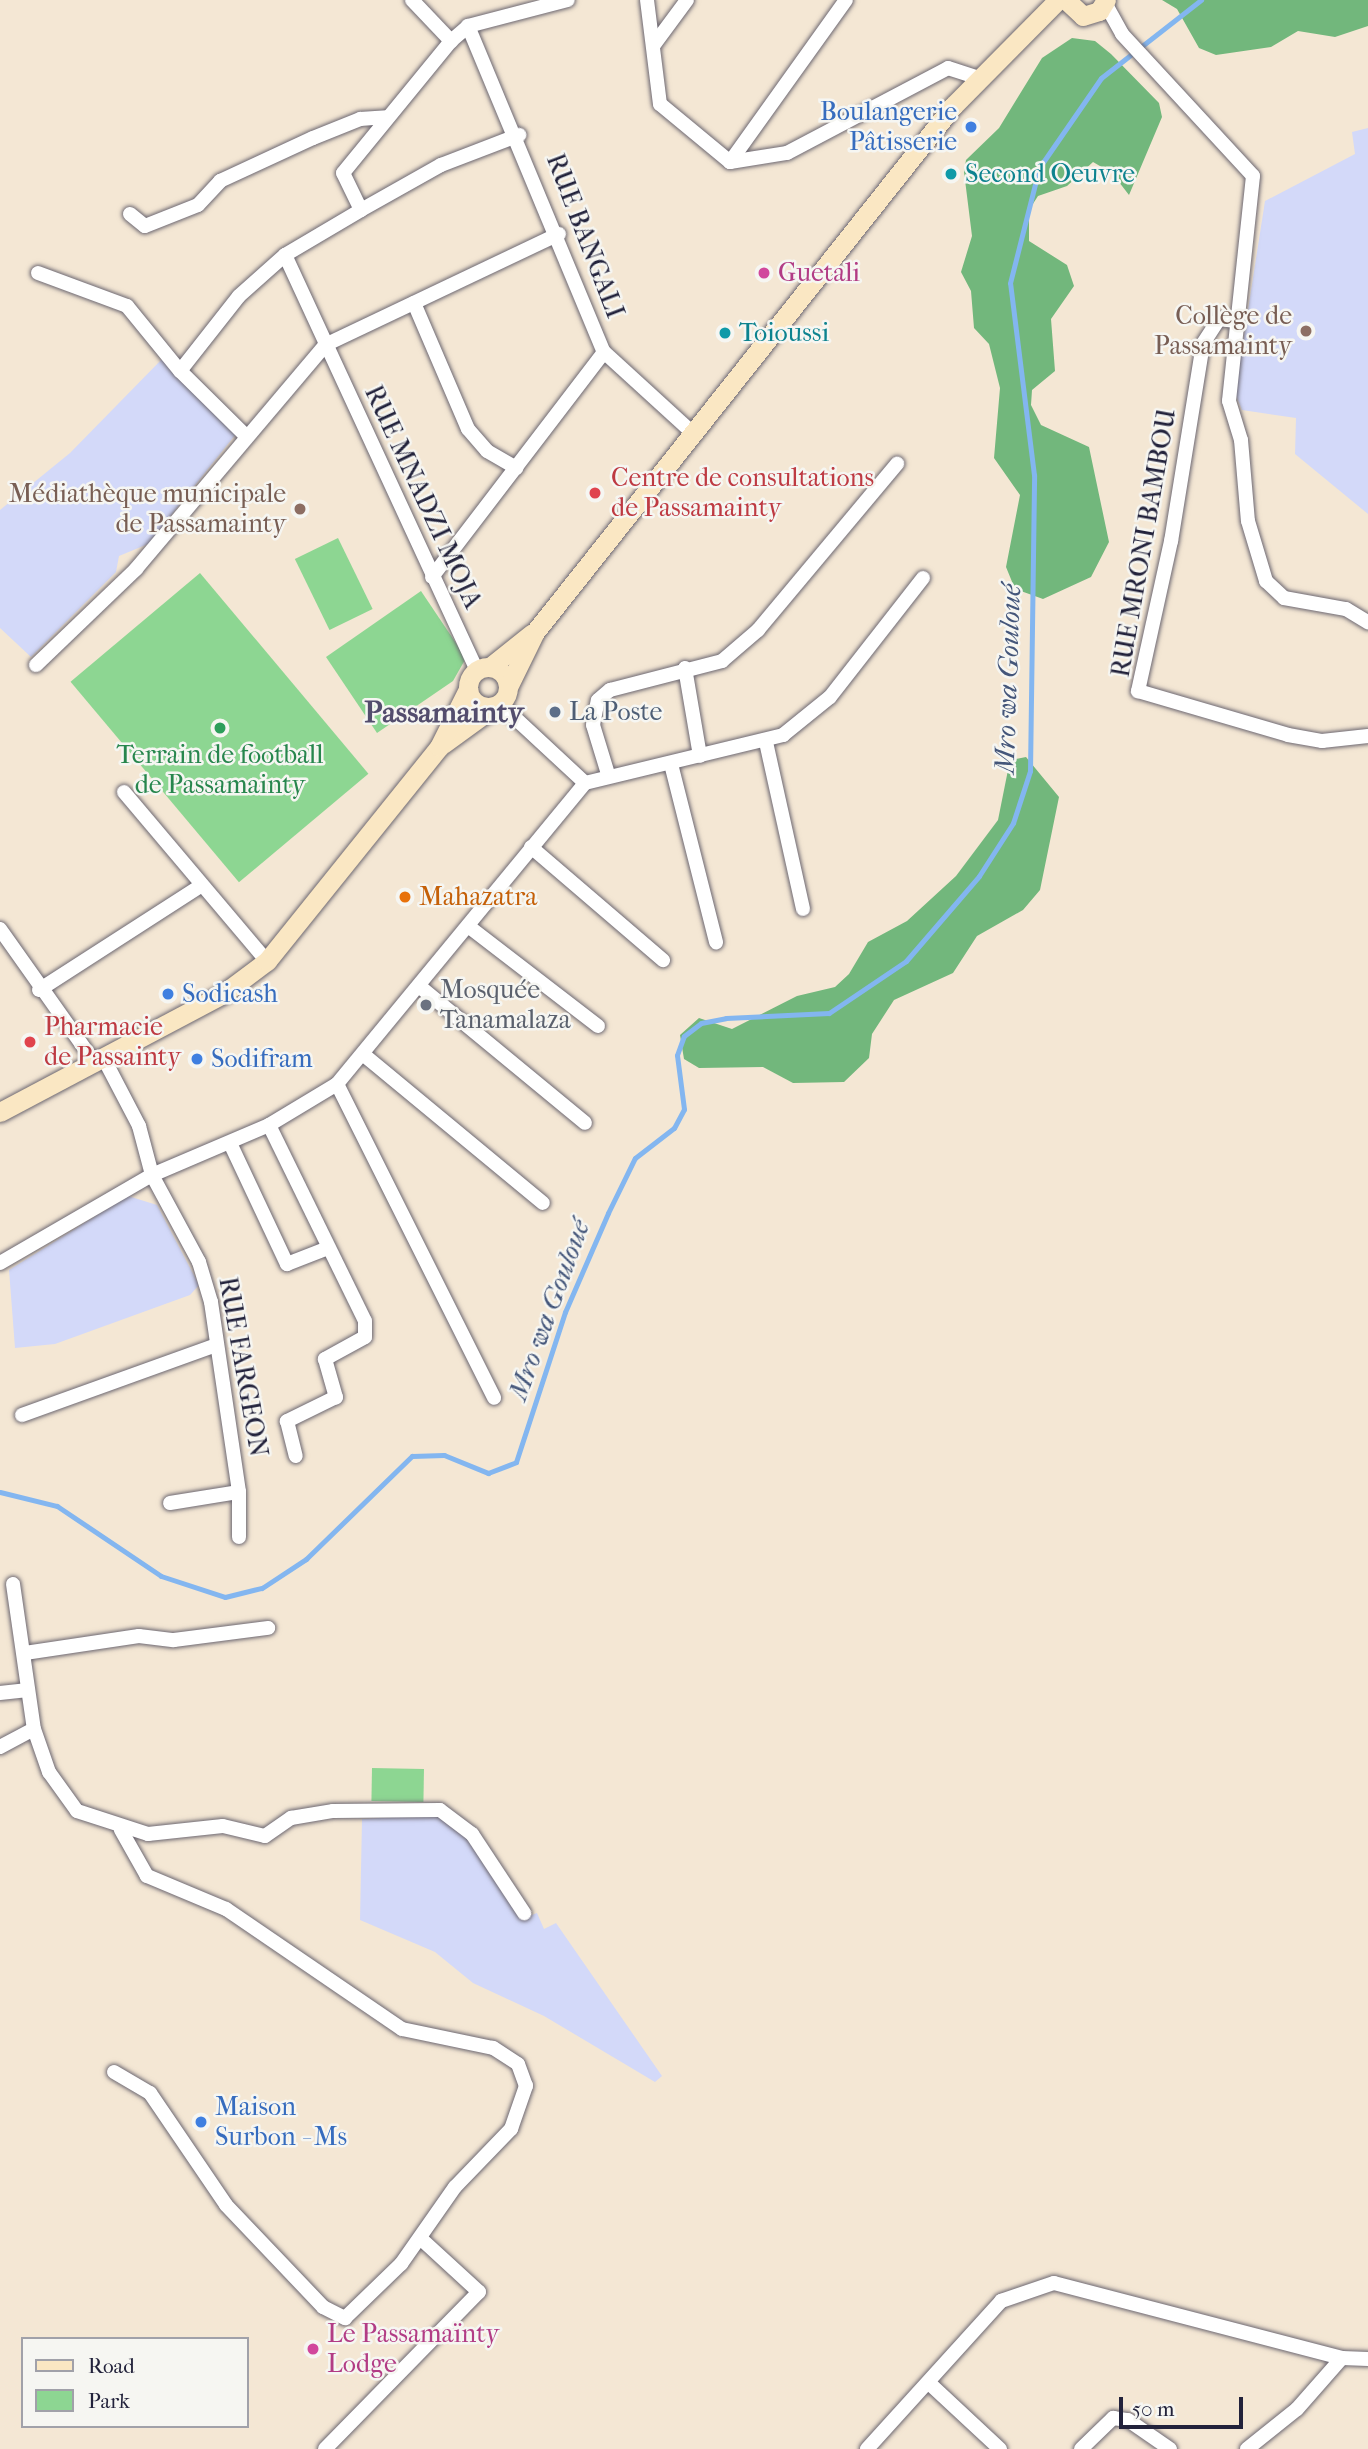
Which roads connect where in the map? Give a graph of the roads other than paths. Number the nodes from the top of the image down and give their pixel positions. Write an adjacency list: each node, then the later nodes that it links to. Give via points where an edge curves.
1 (412, 0): 12 (street)
2 (568, 0): 9 (street)
3 (646, 0): 13 (street)
4 (687, 0): 13 (street)
5 (846, 0): 17 (street)
6 (1058, 0): 10 (main road)
7 (1105, 1): 8 (main road); 11 (street)
8 (1078, 10): 10 (main road); 11 (street)
9 (468, 26): 12 (street); 16 (street, RUE BANGALI)
10 (1030, 34): 14 (main road)
11 (1122, 34): 24 (street, via 1253,176)
12 (451, 41): 15 (street)
13 (653, 46): 17 (street, via 660,104)
14 (979, 78): 17 (street, via 948,68 788,153); 28 (main road)
15 (387, 117): 18 (street, via 343,173); 19 (street, via 359,119 313,138 220,181 198,205 145,226)
16 (519, 135): 18 (street, via 441,165); 20 (street, RUE BANGALI)
17 (730, 162)
18 (361, 210): 21 (street)
19 (130, 214)
20 (559, 234): 23 (street); 26 (street, RUE BANGALI)
21 (285, 256): 25 (street, RUE MNADZI MOJA); 27 (street, via 239,296)
22 (38, 273): 27 (street, via 127,306)
23 (414, 303): 25 (street); 31 (street, via 468,429 487,451)
24 (1236, 321): 34 (street, via 1229,401 1241,440 1248,521 1266,581 1284,598 1346,609); 42 (street, RUE MRONI BAMBOU, via 1219,319 1203,344 1138,691 1289,735 1322,741)
25 (325, 345): 29 (street); 32 (street, RUE MNADZI MOJA)
26 (604, 352): 28 (street, RUE BANGALI); 31 (street)
27 (180, 371): 29 (street)
28 (695, 435): 35 (main road)
29 (245, 436): 36 (street, via 136,569)
30 (897, 464): 37 (street, via 758,630 722,661)
31 (516, 468): 32 (street)
32 (432, 577): 38 (street, RUE MNADZI MOJA)
33 (923, 578): 43 (street, via 830,697)
34 (1368, 622)
35 (535, 632): 38 (main road); 39 (main road)
36 (36, 665)
37 (685, 668): 45 (street); 47 (street, via 610,690 598,701 593,725)
38 (484, 669): 39 (main road); 40 (main road)
39 (509, 685): 41 (main road)
40 (468, 689): 41 (main road, via 474,702); 44 (main road)
41 (497, 705): 44 (main road); 48 (street)
42 (1368, 736)
43 (766, 742): 45 (street); 52 (street)
44 (439, 747): 57 (main road)
45 (700, 756): 46 (street)
46 (671, 764): 47 (street); 55 (street)
47 (608, 774): 48 (street)
48 (584, 783): 50 (street)
49 (124, 792): 51 (street)
50 (531, 847): 53 (street); 56 (street)
51 (200, 887): 57 (street); 59 (street)
52 (803, 909)
53 (468, 926): 58 (street); 60 (street)
54 (0, 929): 59 (street, RUE FARGEON)
55 (716, 943)
56 (663, 960)
57 (267, 961): 62 (main road, via 223,994)
58 (419, 986): 61 (street); 65 (street)
59 (39, 990): 62 (street, RUE FARGEON)
60 (598, 1026)
61 (364, 1055): 63 (street); 69 (street)
62 (99, 1060): 64 (main road); 68 (street, RUE FARGEON, via 139,1126)
63 (337, 1084): 66 (street); 73 (street)
64 (0, 1112)
65 (585, 1123)
66 (269, 1125): 67 (street); 70 (street)
67 (230, 1143): 68 (street); 70 (street, via 288,1264)
68 (152, 1175): 71 (street); 72 (street, RUE FARGEON, via 199,1262 211,1302)
69 (543, 1203)
70 (328, 1248): 75 (street, via 365,1321 365,1337 325,1359 335,1396 287,1421)
71 (0, 1263)
72 (214, 1346): 74 (street); 76 (street, RUE FARGEON)
73 (494, 1398)
74 (22, 1415)
75 (296, 1456)
76 (239, 1492): 77 (street); 78 (street, RUE FARGEON)
77 (170, 1503)
78 (239, 1537)
79 (13, 1584): 81 (street)
80 (268, 1628): 81 (street, via 174,1640 139,1636)
81 (25, 1653): 82 (street)
82 (28, 1690): 83 (street); 84 (street)
83 (0, 1693)
84 (34, 1729): 85 (street); 86 (street, via 67,1803)
85 (0, 1747)
86 (121, 1830): 87 (street, via 148,1834 223,1826 265,1836 291,1818 332,1811 440,1810 472,1834); 89 (street, via 147,1876 226,1909 391,2022 493,2048 518,2064 526,2087 519,2118 455,2187)
87 (524, 1913)
88 (114, 2072): 89 (street, via 150,2093 226,2205 331,2314 345,2318 360,2308)
89 (420, 2238): 93 (street, via 479,2292)
90 (1342, 2358): 91 (street); 92 (street, via 1054,2283 1001,2301); 98 (street, via 1297,2409)
91 (1368, 2359)
92 (929, 2383): 94 (street); 95 (street)
93 (326, 2449)
94 (866, 2449)
95 (1000, 2449)
96 (1081, 2449): 97 (street, via 1113,2418 1128,2420)
97 (1171, 2449)
98 (1247, 2449)

